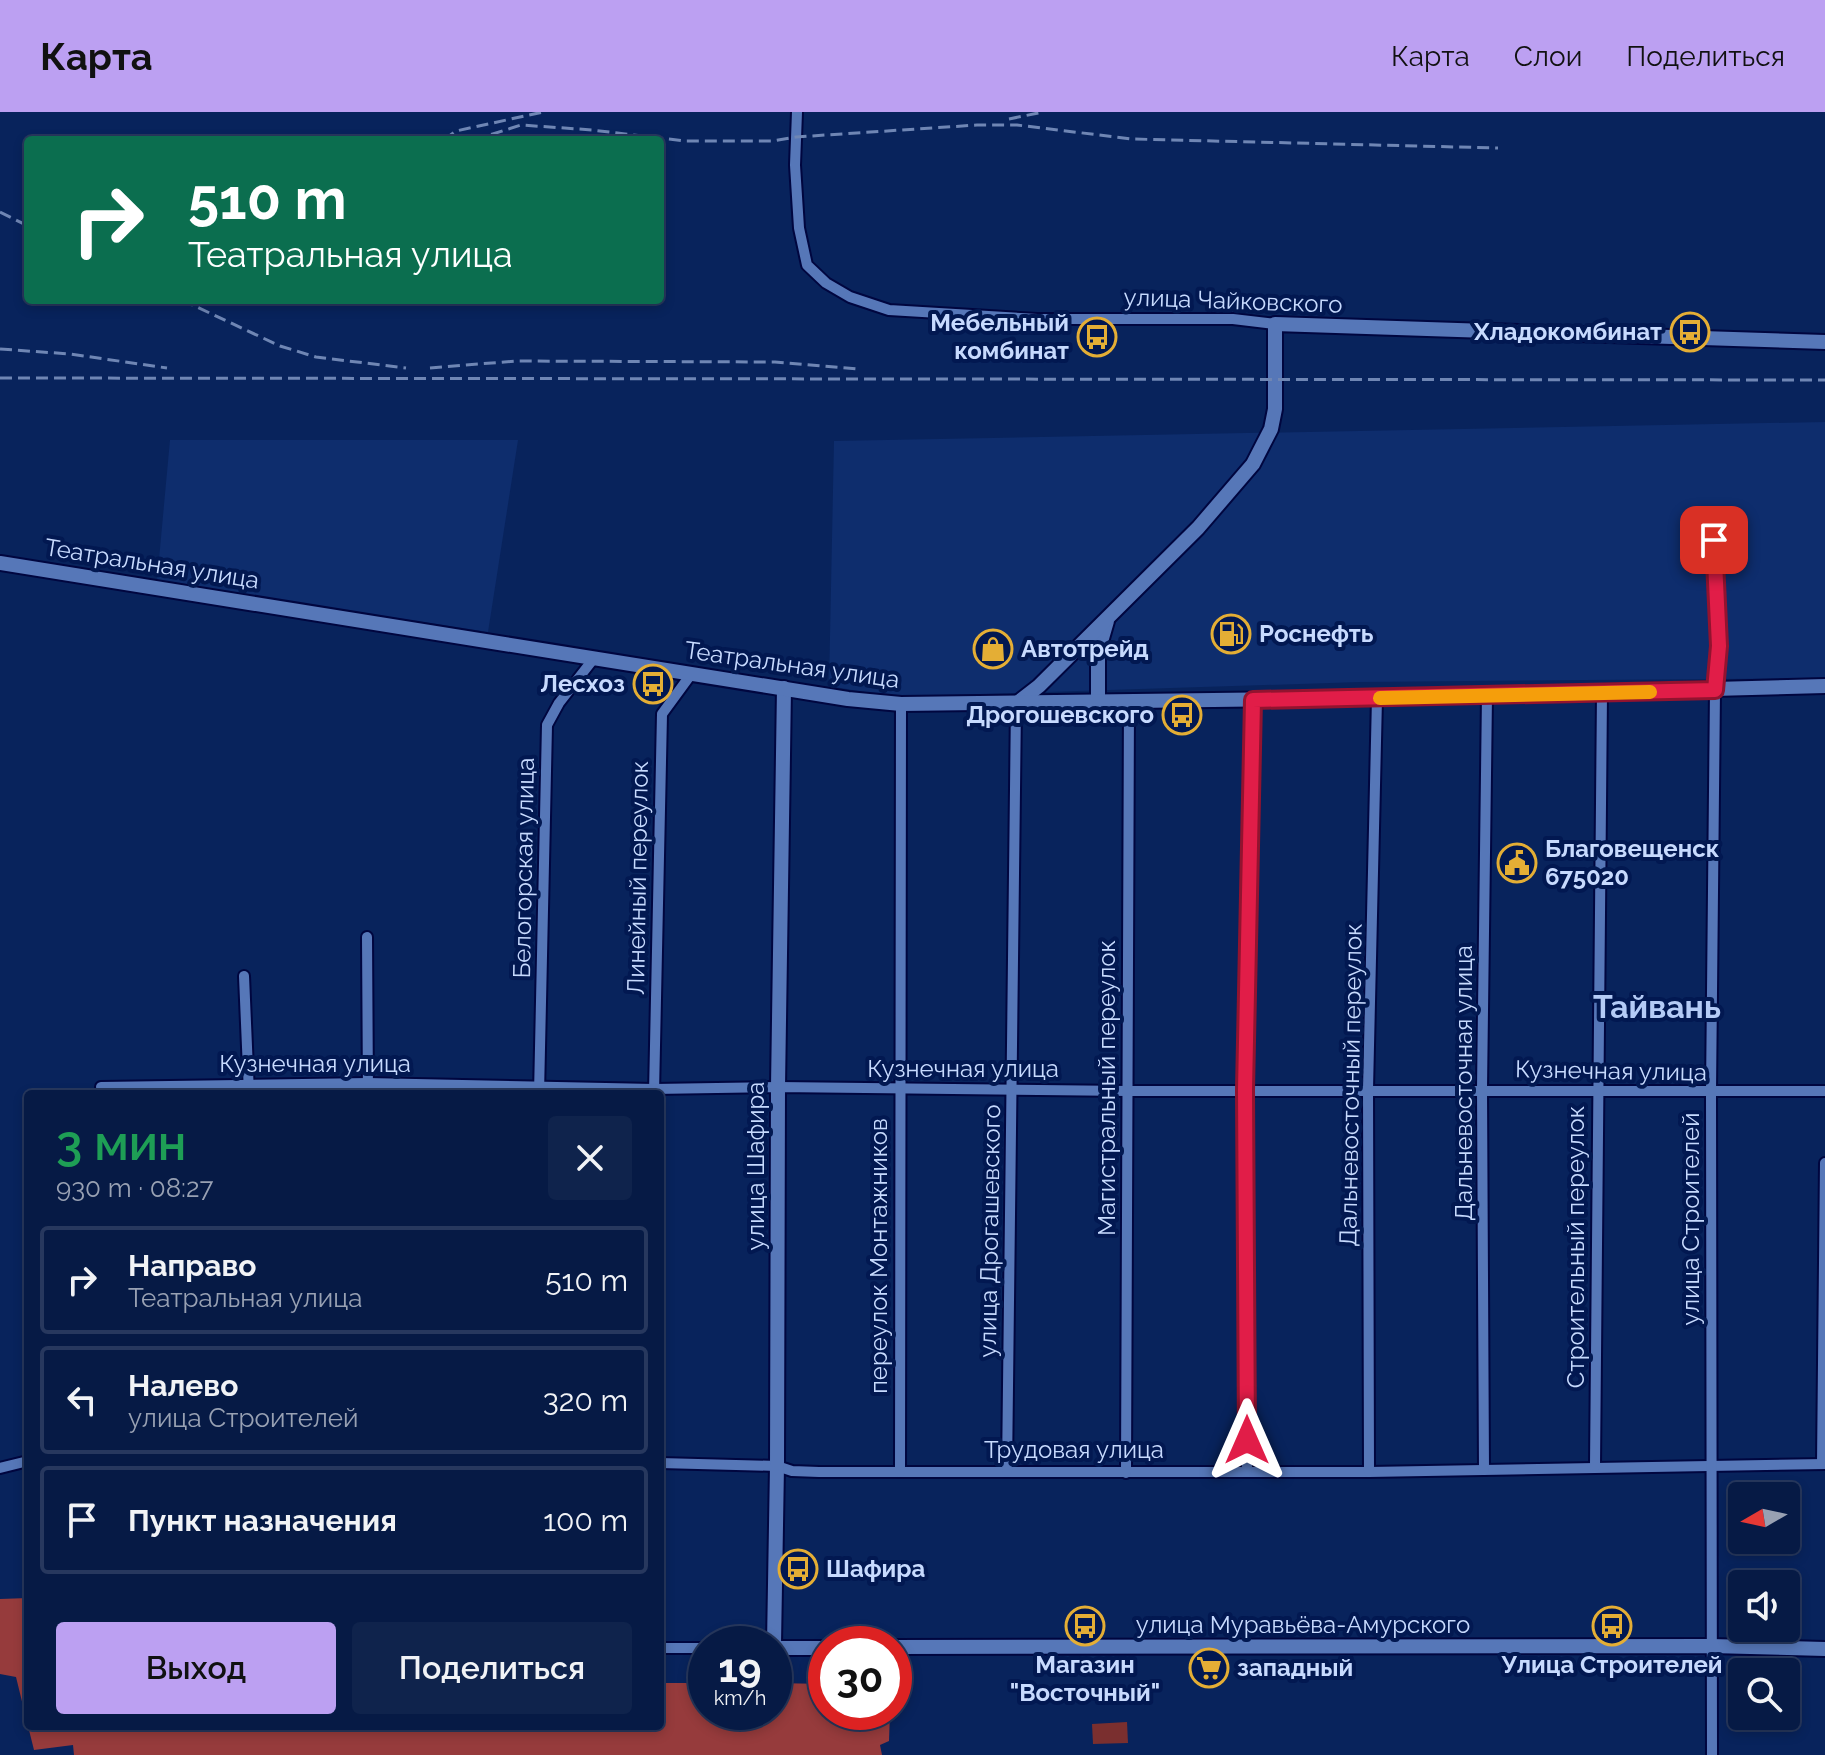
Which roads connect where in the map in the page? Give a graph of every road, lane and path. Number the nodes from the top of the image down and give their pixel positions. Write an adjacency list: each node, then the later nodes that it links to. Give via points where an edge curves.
1 (797, 112): 2 (street, улица Чайковского, via 799,228 807,265 850,297 904,311)
2 (1275, 324): 3 (street, улица Чайковского); 6 (street, via 1275,409 1253,464 1198,528)
3 (1825, 342)
4 (1714, 540): 11 (street, улица Строителей, via 1719,646)
5 (0, 563): 7 (street, Театральная улица)
6 (1110, 615): 16 (street, via 1098,652); 19 (street)
7 (595, 657): 8 (street, Театральная улица); 29 (street, Белогорская улица, via 547,725)
8 (692, 673): 10 (street, Театральная улица); 30 (street, Линейный переулок, via 662,714)
9 (1825, 686): 11 (street, Театральная улица)
10 (784, 688): 18 (street, Театральная улица); 23 (street, улица Шафира)
11 (1715, 690): 12 (street, Театральная улица); 37 (street, улица Строителей)
12 (1602, 693): 13 (street, Театральная улица); 35 (street, Строительный переулок)
13 (1487, 695): 14 (street, Театральная улица); 28 (street, Дальневосточная улица)
14 (1377, 698): 15 (street, Театральная улица); 27 (street, Дальневосточный переулок)
15 (1253, 700): 17 (street, Театральная улица); 32 (street)
16 (1098, 703): 17 (street, Театральная улица); 19 (street, Театральная улица)
17 (1129, 703): 34 (street, Магистральный переулок)
18 (901, 704): 19 (street, Театральная улица); 31 (street, переулок Монтажников)
19 (1016, 704): 26 (street, улица Дрогашевского)
20 (367, 937): 25 (street)
21 (244, 976): 24 (street)
22 (101, 1087): 24 (street, Кузнечная улица)
23 (778, 1087): 31 (street, Кузнечная улица); 33 (street, Кузнечная улица); 42 (street, улица Шафира)
24 (249, 1088): 25 (street, Кузнечная улица)
25 (368, 1088): 29 (street, Кузнечная улица)
26 (1012, 1089): 31 (street, Кузнечная улица); 34 (street, Кузнечная улица); 47 (street, улица Дрогашевского)
27 (1368, 1089): 28 (street, Кузнечная улица); 32 (street, Кузнечная улица); 50 (street, Дальневосточный переулок)
28 (1482, 1089): 35 (street, Кузнечная улица); 46 (street, Дальневосточная улица)
29 (539, 1090)
30 (654, 1090)
31 (899, 1090): 49 (street, переулок Монтажников)
32 (1245, 1090): 34 (street, Кузнечная улица); 48 (street)
33 (664, 1091)
34 (1128, 1091): 51 (street, Магистральный переулок)
35 (1597, 1091): 37 (street, Кузнечная улица); 43 (street, Строительный переулок)
36 (1825, 1091): 37 (street, Кузнечная улица)
37 (1711, 1092): 44 (street, улица Строителей)
38 (1825, 1163): 41 (street)
39 (24, 1462): 45 (street)
40 (664, 1463): 42 (street, Трудовая улица)
41 (1824, 1464): 44 (street, Трудовая улица)
42 (777, 1466): 49 (street, Трудовая улица, via 792,1471); 52 (street, улица Шафира)
43 (1595, 1466): 44 (street, Трудовая улица); 46 (street, Трудовая улица)
44 (1711, 1467): 53 (street, улица Строителей)
45 (0, 1468)
46 (1484, 1470): 50 (street, Трудовая улица)
47 (1007, 1471): 49 (street, Трудовая улица); 51 (street, Трудовая улица)
48 (1247, 1471): 50 (street, Трудовая улица); 51 (street, Трудовая улица)
49 (900, 1472)
50 (1369, 1472)
51 (1126, 1473)
52 (774, 1626)
53 (1711, 1646): 54 (street, улица Муравьёва-Амурского); 57 (street); 58 (street, улица Строителей)
54 (912, 1647)
55 (664, 1648): 56 (street)
56 (688, 1648)
57 (1825, 1649)
58 (1712, 1755)

